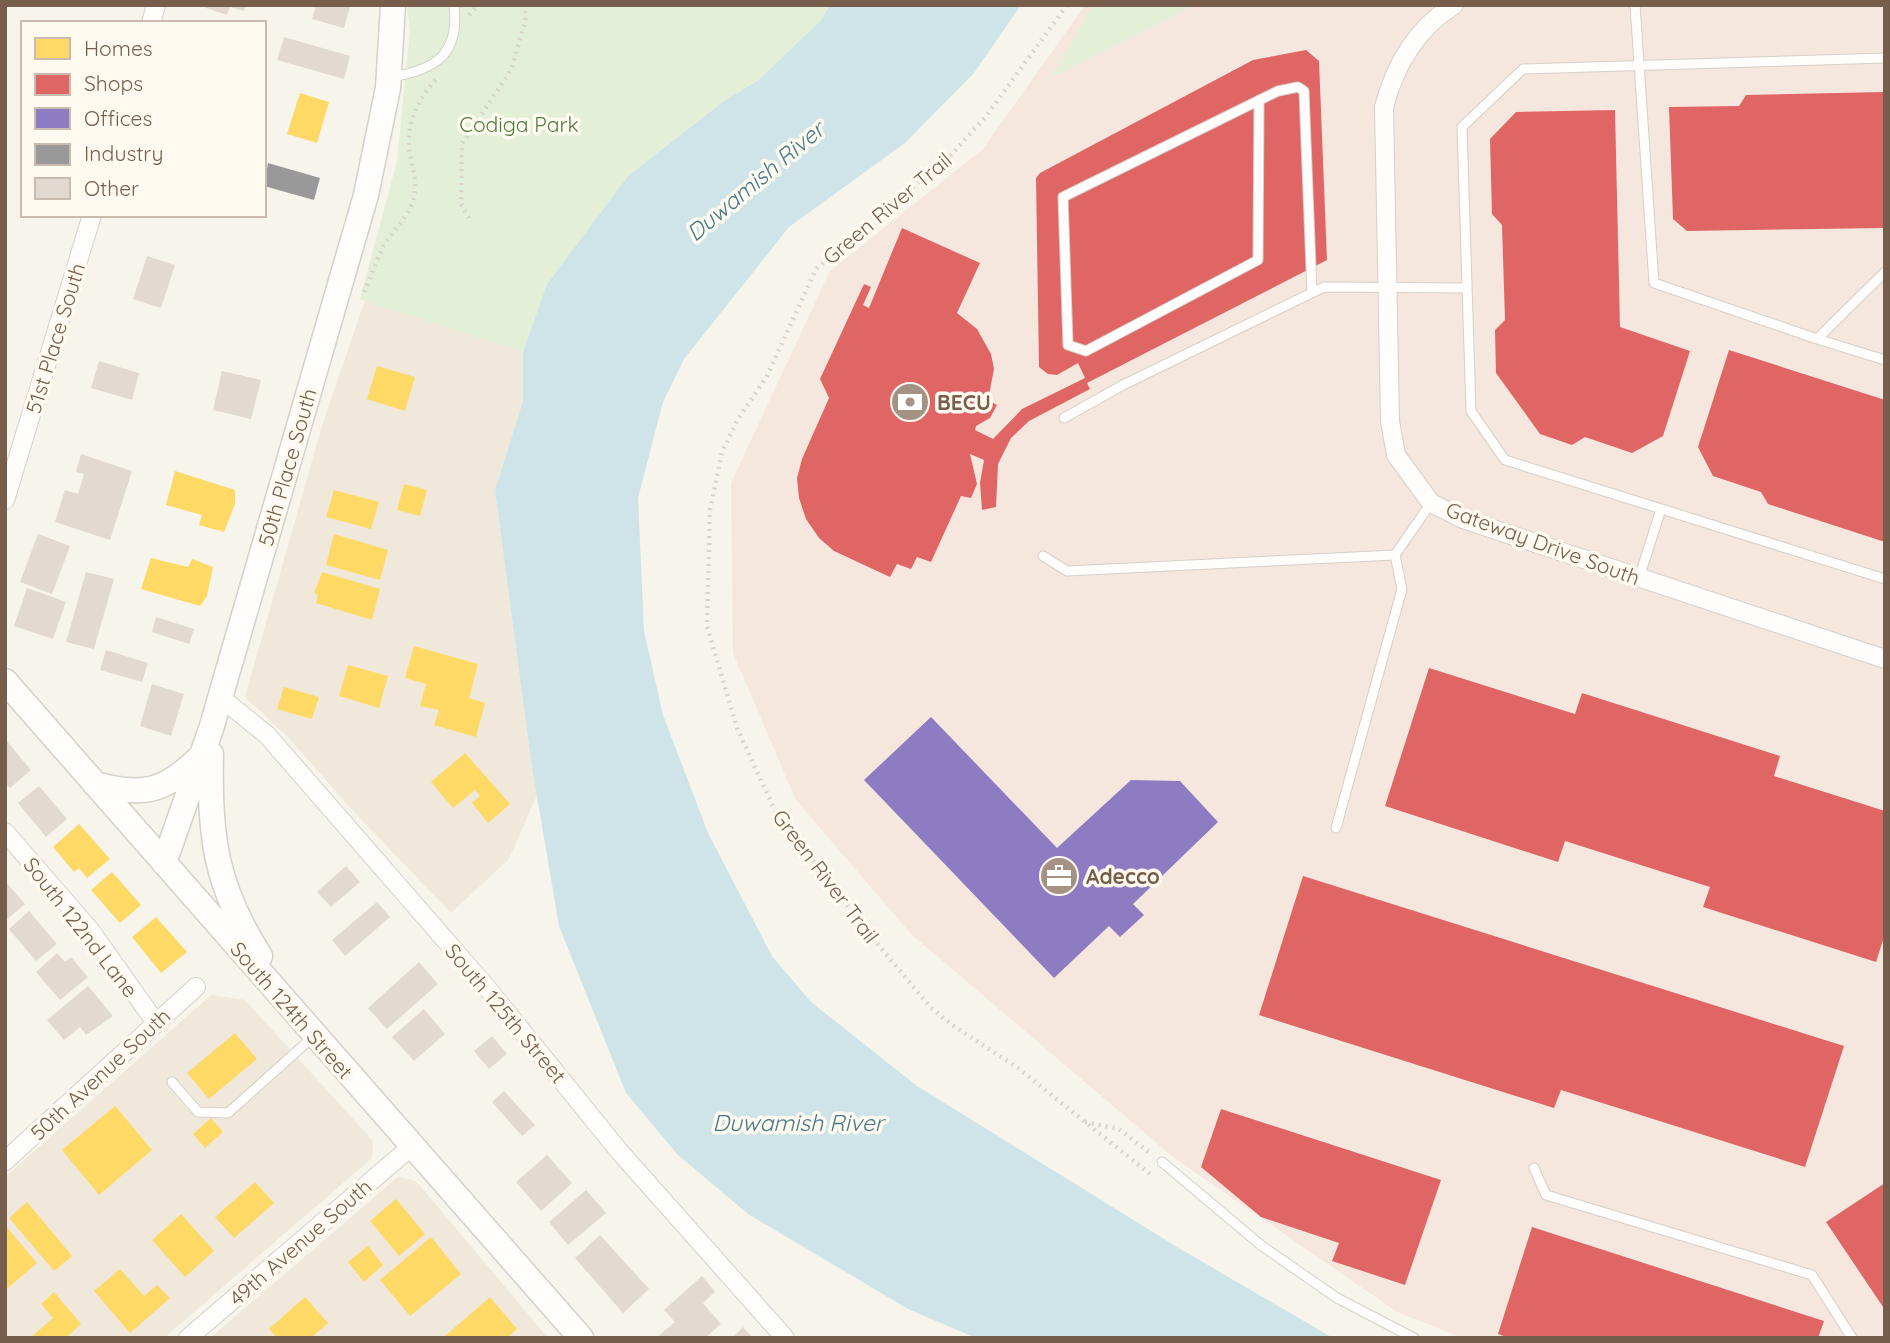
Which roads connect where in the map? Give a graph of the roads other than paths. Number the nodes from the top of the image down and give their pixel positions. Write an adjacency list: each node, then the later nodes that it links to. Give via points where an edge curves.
1 (393, 5): 7 (street, 50th Place South)
2 (454, 5): 7 (lane, via 456,23 438,62 419,73)
3 (1454, 5): 11 (street, Gateway Drive South, via 1418,35 1384,107)
4 (1635, 5): 6 (lane)
5 (1885, 58): 6 (lane)
6 (1637, 65): 12 (lane, via 1523,69 1462,127); 14 (lane, via 1654,283)
7 (389, 77): 26 (street, 50th Place South, via 366,195)
8 (1259, 100): 8 (lane, via 1063,197 1068,345 1086,351 1258,261); 13 (lane, via 1298,87 1304,91)
9 (91, 217): 17 (street, 51st Place South)
10 (1885, 272): 14 (lane)
11 (1385, 287): 12 (lane); 13 (lane, via 1324,287); 18 (street, Gateway Drive South, via 1390,421 1396,455)
12 (1467, 288): 19 (lane, via 1471,411 1505,460)
13 (1312, 293): 16 (lane)
14 (1817, 339): 15 (lane)
15 (1885, 360)
16 (1064, 418)
17 (5, 500)
18 (1431, 503): 20 (lane); 22 (street, Gateway Drive South, via 1463,519)
19 (1661, 509): 22 (lane); 23 (lane)
20 (1395, 555): 21 (lane, via 1067,571); 31 (lane, via 1402,589)
21 (1043, 556)
22 (1639, 578): 24 (street, Gateway Drive South)
23 (1885, 579)
24 (1885, 659)
25 (5, 681): 29 (street, South 124th Street)
26 (220, 696): 27 (street, 50th Place South); 44 (street, South 125th Street, via 267,735 487,988 619,1151)
27 (211, 729): 28 (street, 50th Place South); 30 (street)
28 (204, 754): 29 (street, via 182,775 152,790 122,792); 33 (street, 50th Place South)
29 (95, 784): 33 (street, South 124th Street)
30 (212, 827): 33 (street); 36 (street, via 215,856 231,903)
31 (1336, 828)
32 (5, 832): 35 (street, South 122nd Lane, via 90,930)
33 (164, 863): 36 (street, South 124th Street)
34 (196, 987): 35 (street, 50th Avenue South)
35 (156, 1023): 39 (street, 50th Avenue South)
36 (307, 1027): 37 (lane, via 228,1113 198,1112); 38 (street, South 124th Street)
37 (172, 1082)
38 (412, 1146): 42 (street, 49th Avenue South); 43 (street, South 124th Street)
39 (5, 1161)
40 (1162, 1162): 45 (lane, via 1262,1246 1336,1298)
41 (1534, 1168): 46 (lane, via 1546,1195 1812,1275)
42 (188, 1338)
43 (582, 1338)
44 (785, 1338)
45 (1414, 1338)
46 (1852, 1338)

